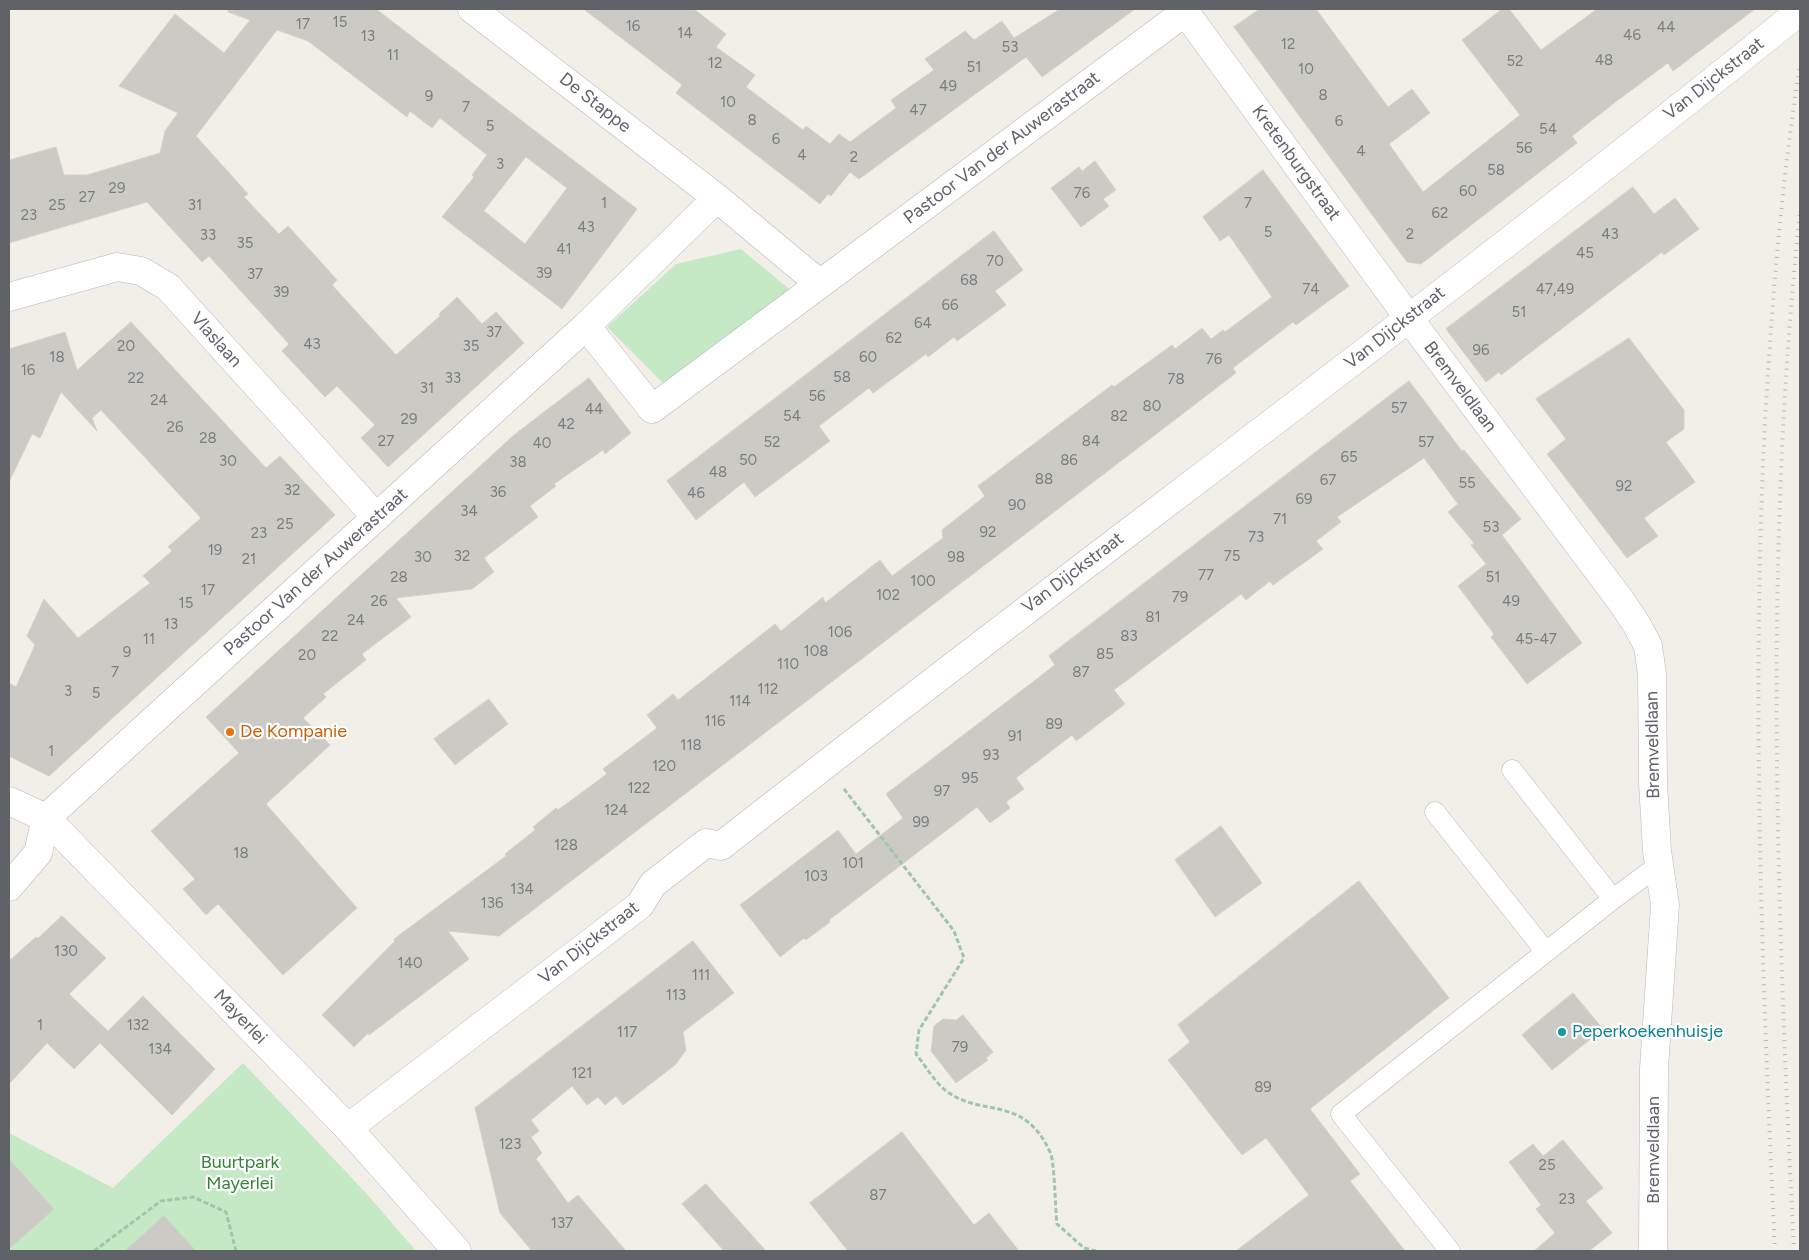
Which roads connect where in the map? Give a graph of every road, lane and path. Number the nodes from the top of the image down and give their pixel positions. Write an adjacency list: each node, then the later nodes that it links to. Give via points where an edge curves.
1 (472, 9): 4 (street, De Stappe)
2 (1184, 10): 5 (street, Pastoor Van der Auwerastraat); 7 (street, Kretenburgstraat)
3 (1800, 11): 7 (street, Van Dijckstraat)
4 (718, 198): 5 (street); 8 (street, Pastoor Van der Auwerastraat)
5 (820, 284): 8 (street, Pastoor Van der Auwerastraat, via 652,409)
6 (9, 297): 9 (street, Vlaslaan, via 117,267 141,271 168,287)
7 (1408, 317): 15 (street, Bremveldlaan, via 1621,601 1648,646 1652,674 1653,783); 19 (street, Van Dijckstraat, via 892,711 721,846 706,843 653,884 640,905)
8 (586, 326): 9 (street, Pastoor Van der Auwerastraat)
9 (376, 517): 14 (street, Pastoor Van der Auwerastraat)
10 (1512, 770): 17 (lane)
11 (842, 787): 23 (path, via 954,931 964,958 919,1030 916,1054 944,1090 964,1100 1017,1115 1033,1124 1051,1153 1057,1224 1084,1248)
12 (9, 801): 14 (street, Mayerlei)
13 (1435, 812): 18 (lane)
14 (46, 818): 16 (street, via 38,853); 19 (street, Mayerlei)
15 (1659, 865): 17 (lane); 25 (street, Bremveldlaan, via 1665,905 1654,1068)
16 (9, 887)
17 (1613, 898): 18 (lane)
18 (1546, 952): 24 (lane, via 1341,1114)
19 (348, 1128): 22 (street, Mayerlei)
20 (94, 1251): 21 (path, via 161,1201 193,1197 226,1212)
21 (236, 1251)
22 (457, 1251)
23 (1096, 1251)
24 (1450, 1251)
25 (1653, 1251)

